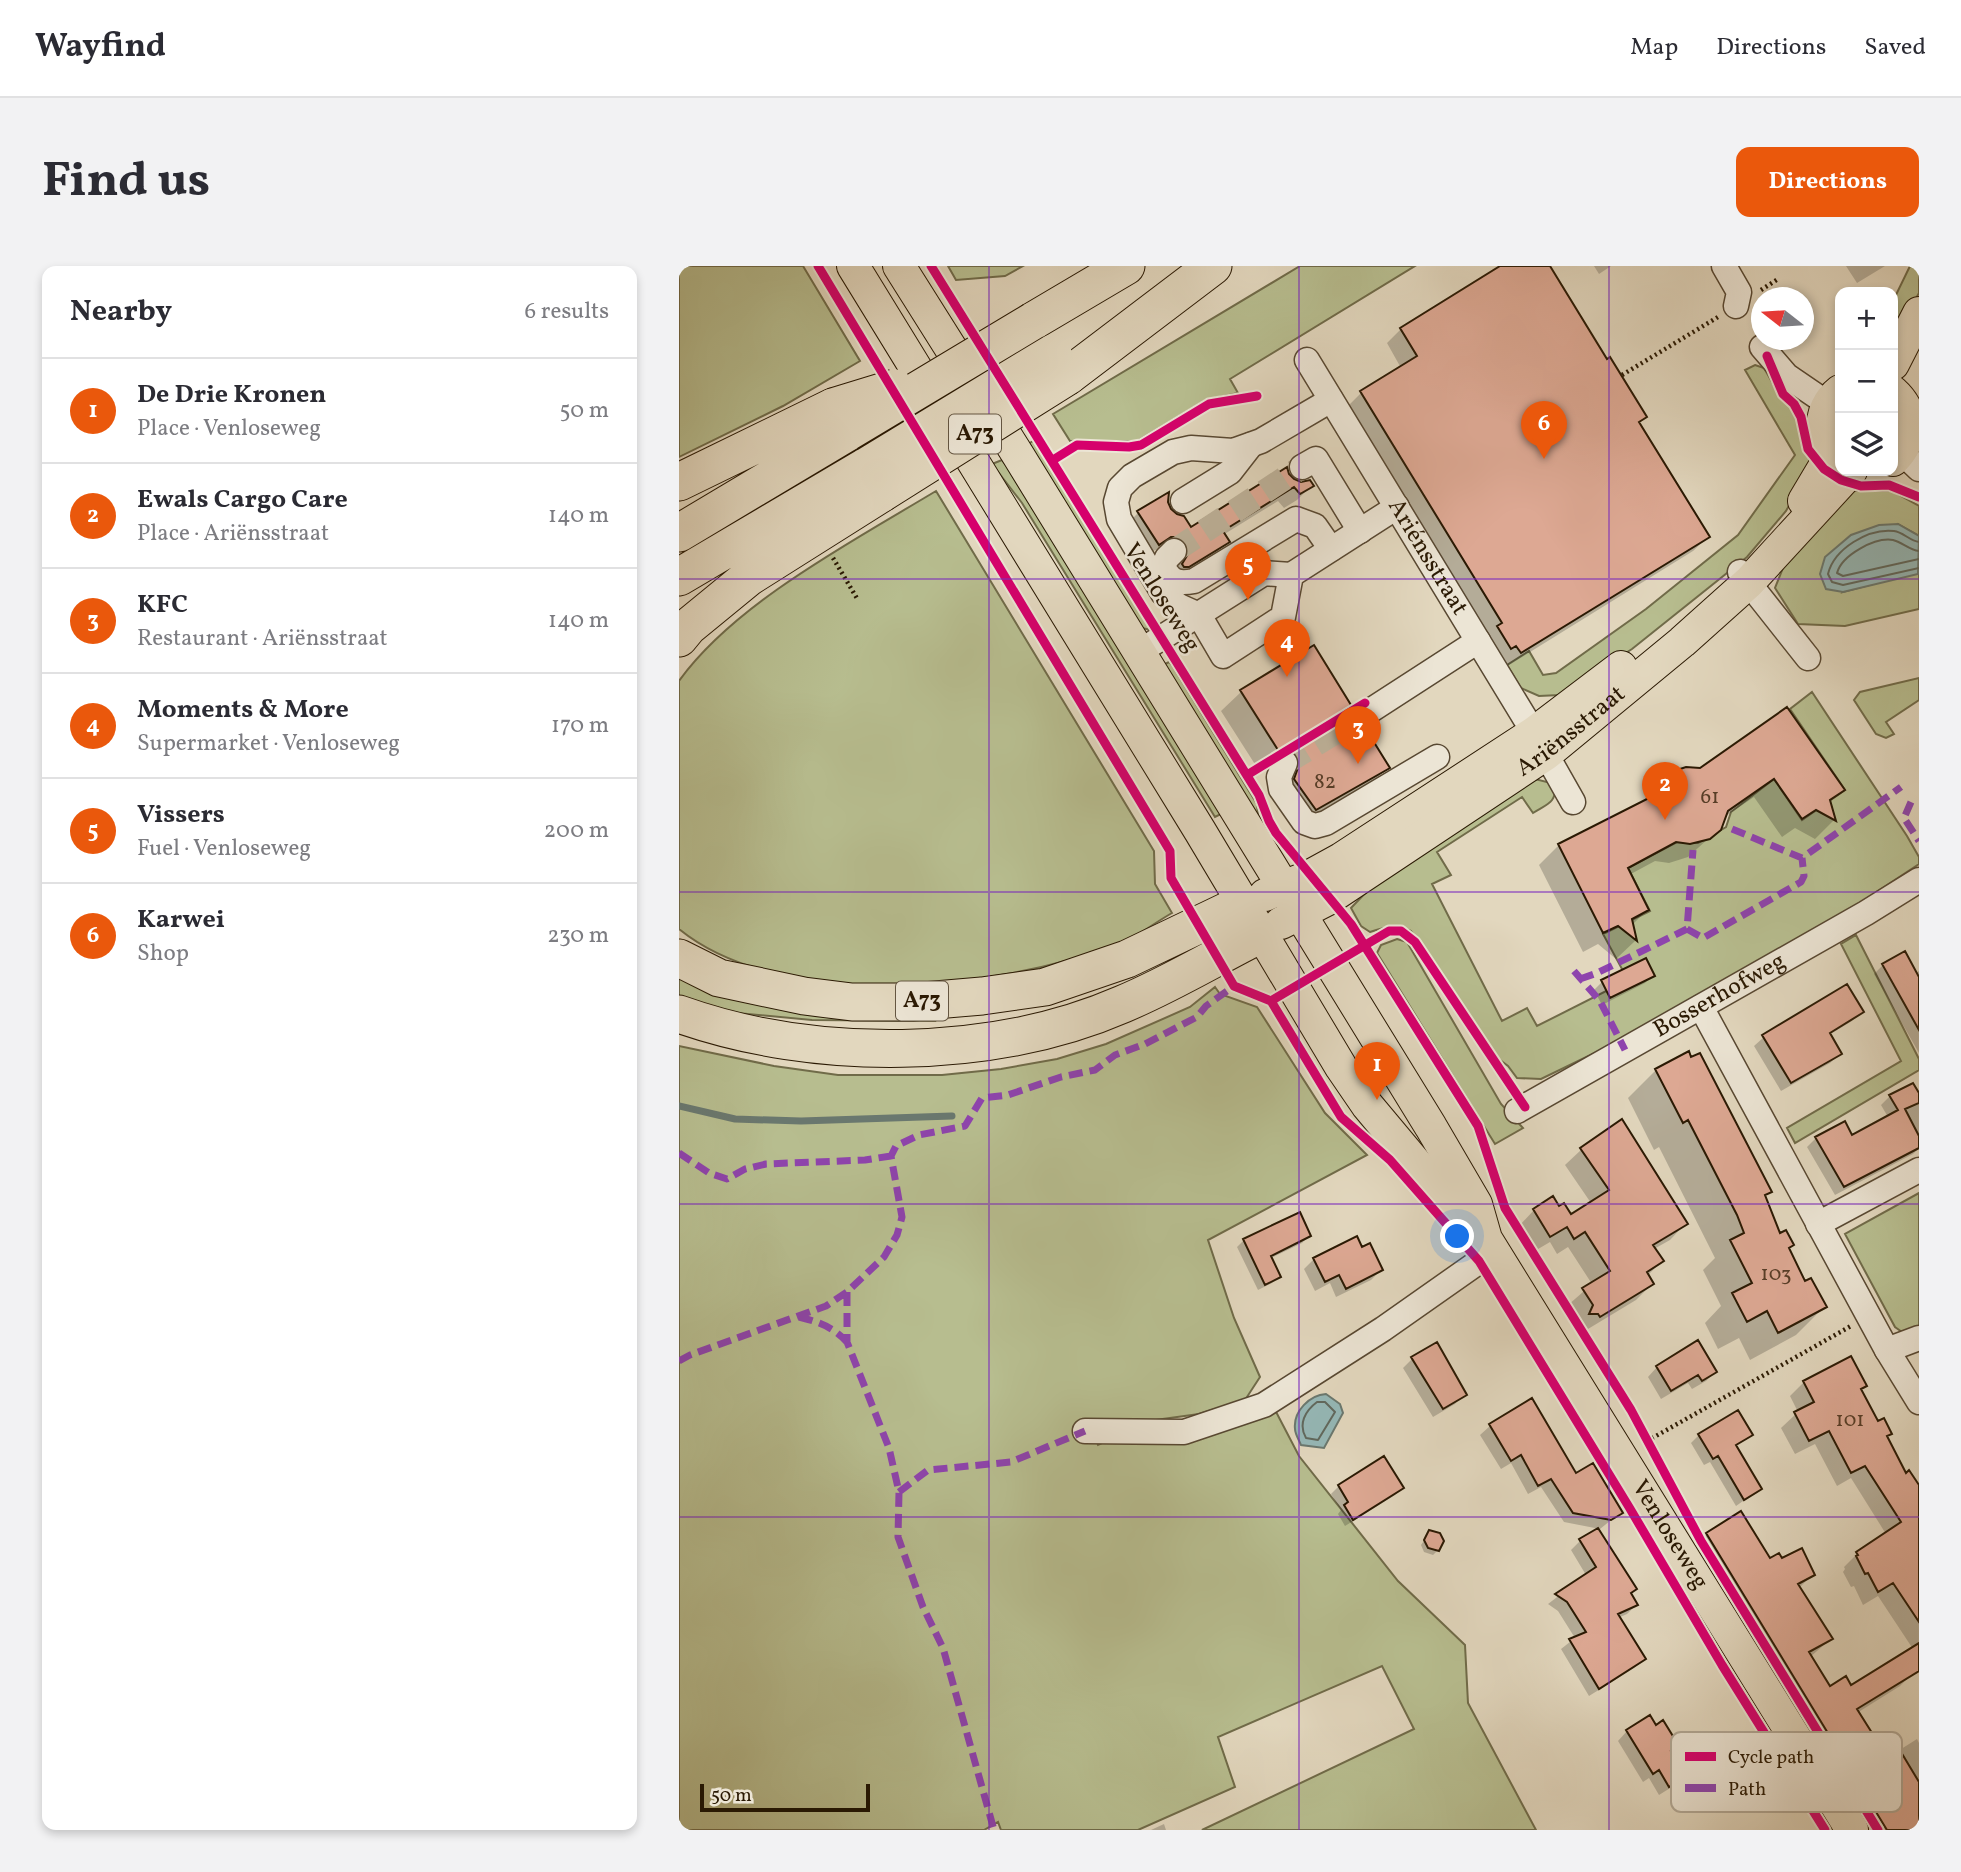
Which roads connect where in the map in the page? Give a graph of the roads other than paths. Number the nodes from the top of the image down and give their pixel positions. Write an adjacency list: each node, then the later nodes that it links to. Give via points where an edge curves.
1 (853, 266): 47 (main road, Venloseweg)
2 (899, 266): 38 (main road, Venloseweg)
3 (1126, 266): 18 (highway, bridge, via 946,373)
4 (1199, 266): 13 (highway, A73)
5 (1213, 266): 13 (highway, A73)
6 (1720, 268): 7 (street, via 1739,292)
7 (1736, 306)
8 (1919, 315): 10 (main road)
9 (1764, 350): 15 (street, via 1785,375)
10 (1898, 355)
11 (1919, 356): 14 (main road)
12 (1307, 360): 17 (street, Ariénsstraat)
13 (1060, 364): 24 (highway, A73, bridge)
14 (1898, 392)
15 (1834, 398): 20 (main road, via 1823,416 1822,429)
16 (1898, 399): 21 (main road, via 1909,419)
17 (1331, 400): 19 (street); 27 (street, Ariénsstraat)
18 (841, 419): 25 (highway); 29 (highway)
19 (1251, 445): 26 (street, via 1230,472); 35 (street, via 1233,451 1191,448 1173,452 1120,488 1119,519 1163,593)
20 (1835, 454)
21 (1904, 460)
22 (1302, 467): 28 (street, via 1317,459)
23 (1835, 469): 34 (main road, Ariënsstraat)
24 (874, 479): 33 (highway, A73); 36 (highway, A73)
25 (679, 482)
26 (1183, 501)
27 (1397, 508): 28 (street); 37 (street, Ariénsstraat)
28 (1360, 531): 31 (street)
29 (679, 533)
30 (1174, 551): 31 (street, via 1163,568 1170,579 1180,584 1194,581 1296,519 1315,526)
31 (1324, 554): 32 (street)
32 (1291, 575): 35 (street, via 1264,573); 35 (street, via 1283,617 1223,656)
33 (679, 577)
34 (1745, 577): 39 (street); 41 (main road, Ariënsstraat, via 1682,642)
35 (1199, 615): 38 (street)
36 (679, 638)
37 (1478, 641): 40 (street); 41 (street, Ariénsstraat)
38 (1139, 652): 46 (main road, Venloseweg)
39 (1808, 658)
40 (1359, 718)
41 (1540, 743): 44 (street, Ariénsstraat); 46 (main road, Ariënsstraat, via 1348,870 1328,898)
42 (1437, 757): 43 (street, via 1315,826 1304,822 1281,789 1279,778)
43 (1285, 763)
44 (1573, 802)
45 (1919, 880): 49 (street, Bosserhofweg)
46 (1292, 900): 47 (main road, Ariënsstraat); 54 (main road, Venloseweg, via 1476,1204)
47 (1252, 918): 48 (highway, A73, via 1045,987 900,1002 804,996 719,978); 50 (highway, A73, via 1178,978 1122,1005 1061,1026 999,1039 872,1048 809,1044); 54 (main road, Venloseweg, via 1367,1105)
48 (679, 958)
49 (1701, 1007): 51 (street, Bosserhofweg); 53 (street)
50 (679, 1014)
51 (1517, 1111)
52 (1919, 1170): 53 (street)
53 (1818, 1224): 56 (street)
54 (1490, 1245): 58 (street, via 1383,1329 1264,1405 1184,1432); 59 (main road, Venloseweg)
55 (1919, 1338): 56 (street)
56 (1887, 1350): 57 (street)
57 (1919, 1402)
58 (1085, 1431)
59 (1791, 1732)
60 (1841, 1812): 61 (main road, Venloseweg)
61 (1852, 1830)

